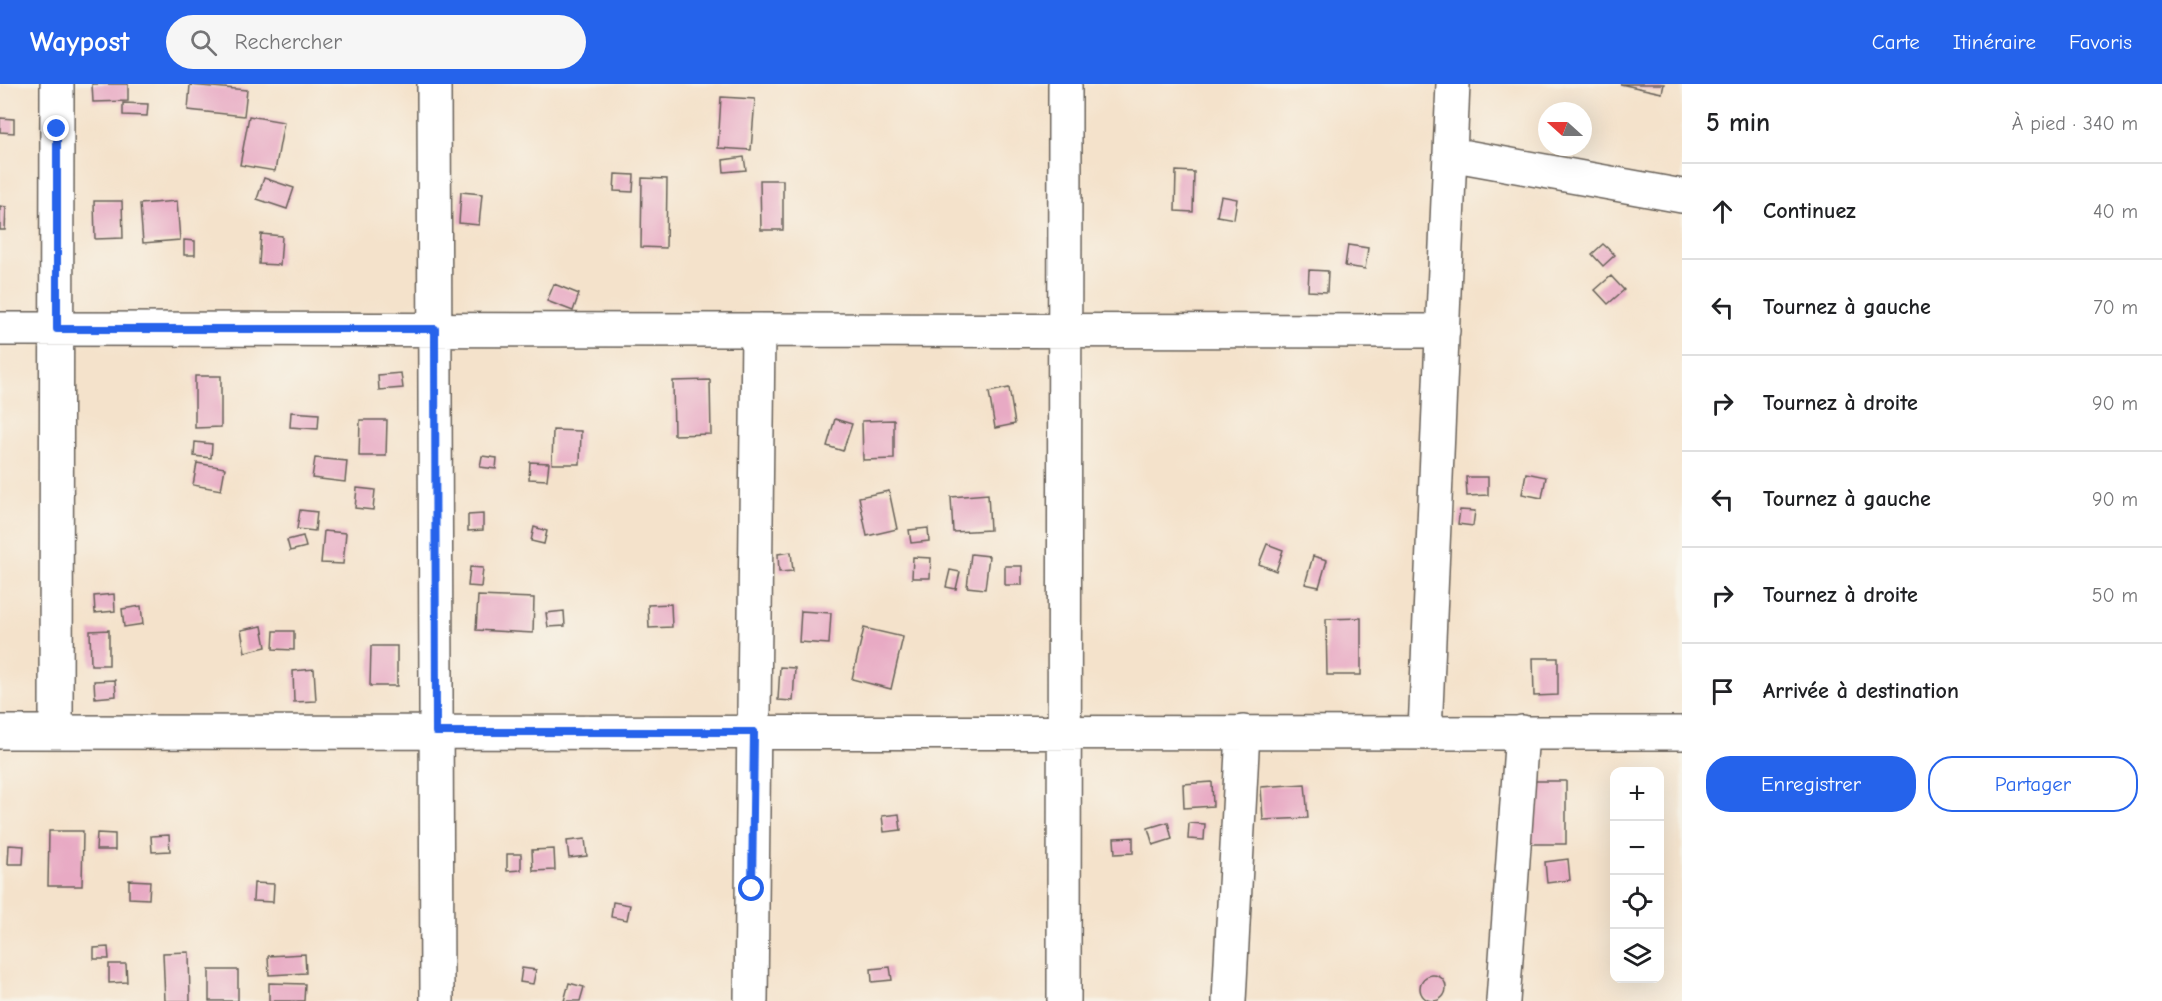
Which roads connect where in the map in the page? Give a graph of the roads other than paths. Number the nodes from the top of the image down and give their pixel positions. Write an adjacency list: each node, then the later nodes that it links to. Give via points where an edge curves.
1 (57, 84): 8 (street)
2 (434, 84): 9 (street)
3 (1065, 84): 11 (street)
4 (1453, 84): 5 (street)
5 (1450, 154): 6 (street); 12 (street)
6 (1682, 196)
7 (0, 329): 8 (street)
8 (57, 329): 9 (street); 14 (street)
9 (435, 329): 10 (street); 15 (street)
10 (758, 330): 11 (street); 16 (street)
11 (1065, 330): 12 (street); 17 (street)
12 (1443, 331): 19 (street)
13 (0, 732): 14 (street)
14 (56, 732): 15 (street)
15 (436, 732): 16 (street); 22 (street)
16 (754, 732): 17 (street); 23 (street)
17 (1064, 732): 18 (street); 24 (street)
18 (1243, 732): 19 (street); 25 (street)
19 (1425, 732): 20 (street)
20 (1522, 732): 21 (street); 26 (street)
21 (1682, 733)
22 (437, 1001)
23 (752, 1001)
24 (1064, 1001)
25 (1229, 1001)
26 (1503, 1001)

